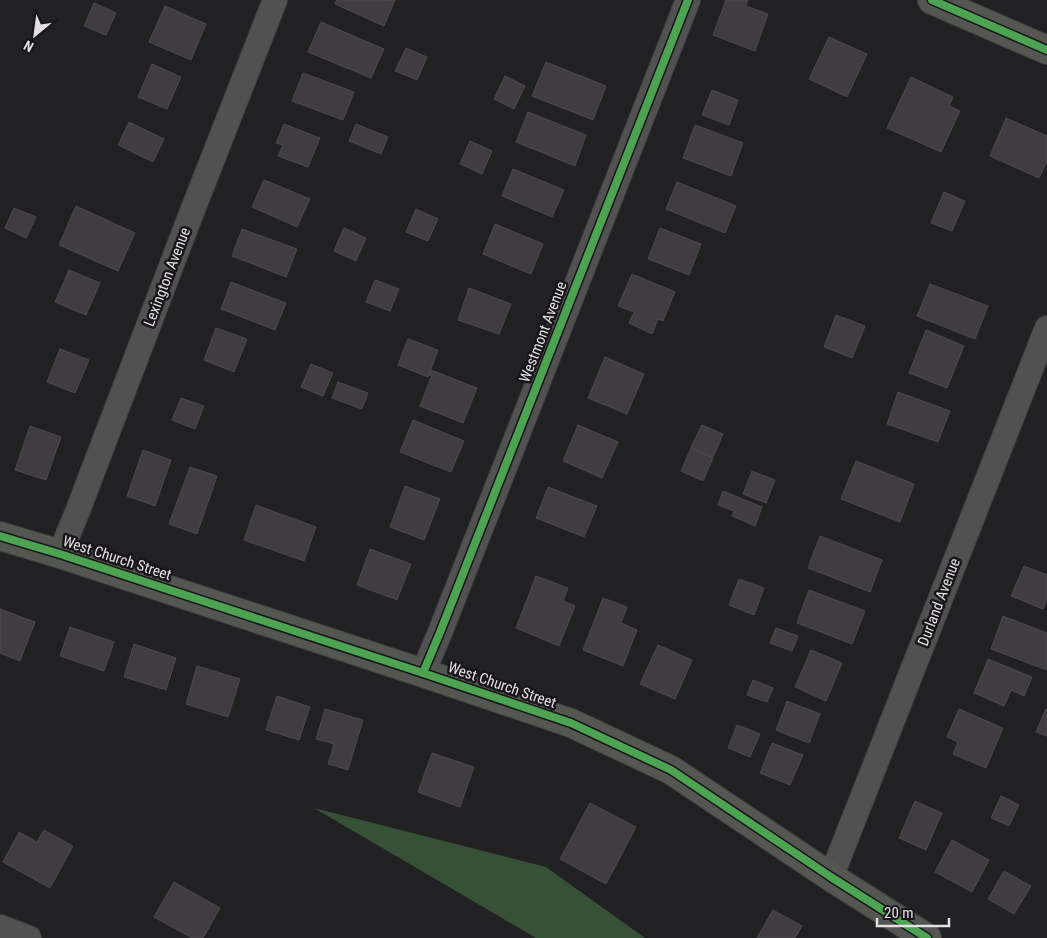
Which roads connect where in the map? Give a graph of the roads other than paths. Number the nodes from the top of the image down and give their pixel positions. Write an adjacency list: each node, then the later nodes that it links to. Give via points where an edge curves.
1 (275, 0): 7 (street, Lexington Avenue)
2 (688, 0): 8 (street, Westmont Avenue)
3 (932, 0): 4 (main road)
4 (1047, 50)
5 (1047, 328): 9 (street, Durland Avenue)
6 (0, 536): 7 (main road, West Church Street)
7 (60, 554): 8 (main road, West Church Street)
8 (423, 673): 9 (main road, West Church Street, via 571,723 671,770)
9 (831, 877): 12 (main road, West Church Street)
10 (0, 927): 11 (street)
11 (29, 938)
12 (926, 938)

